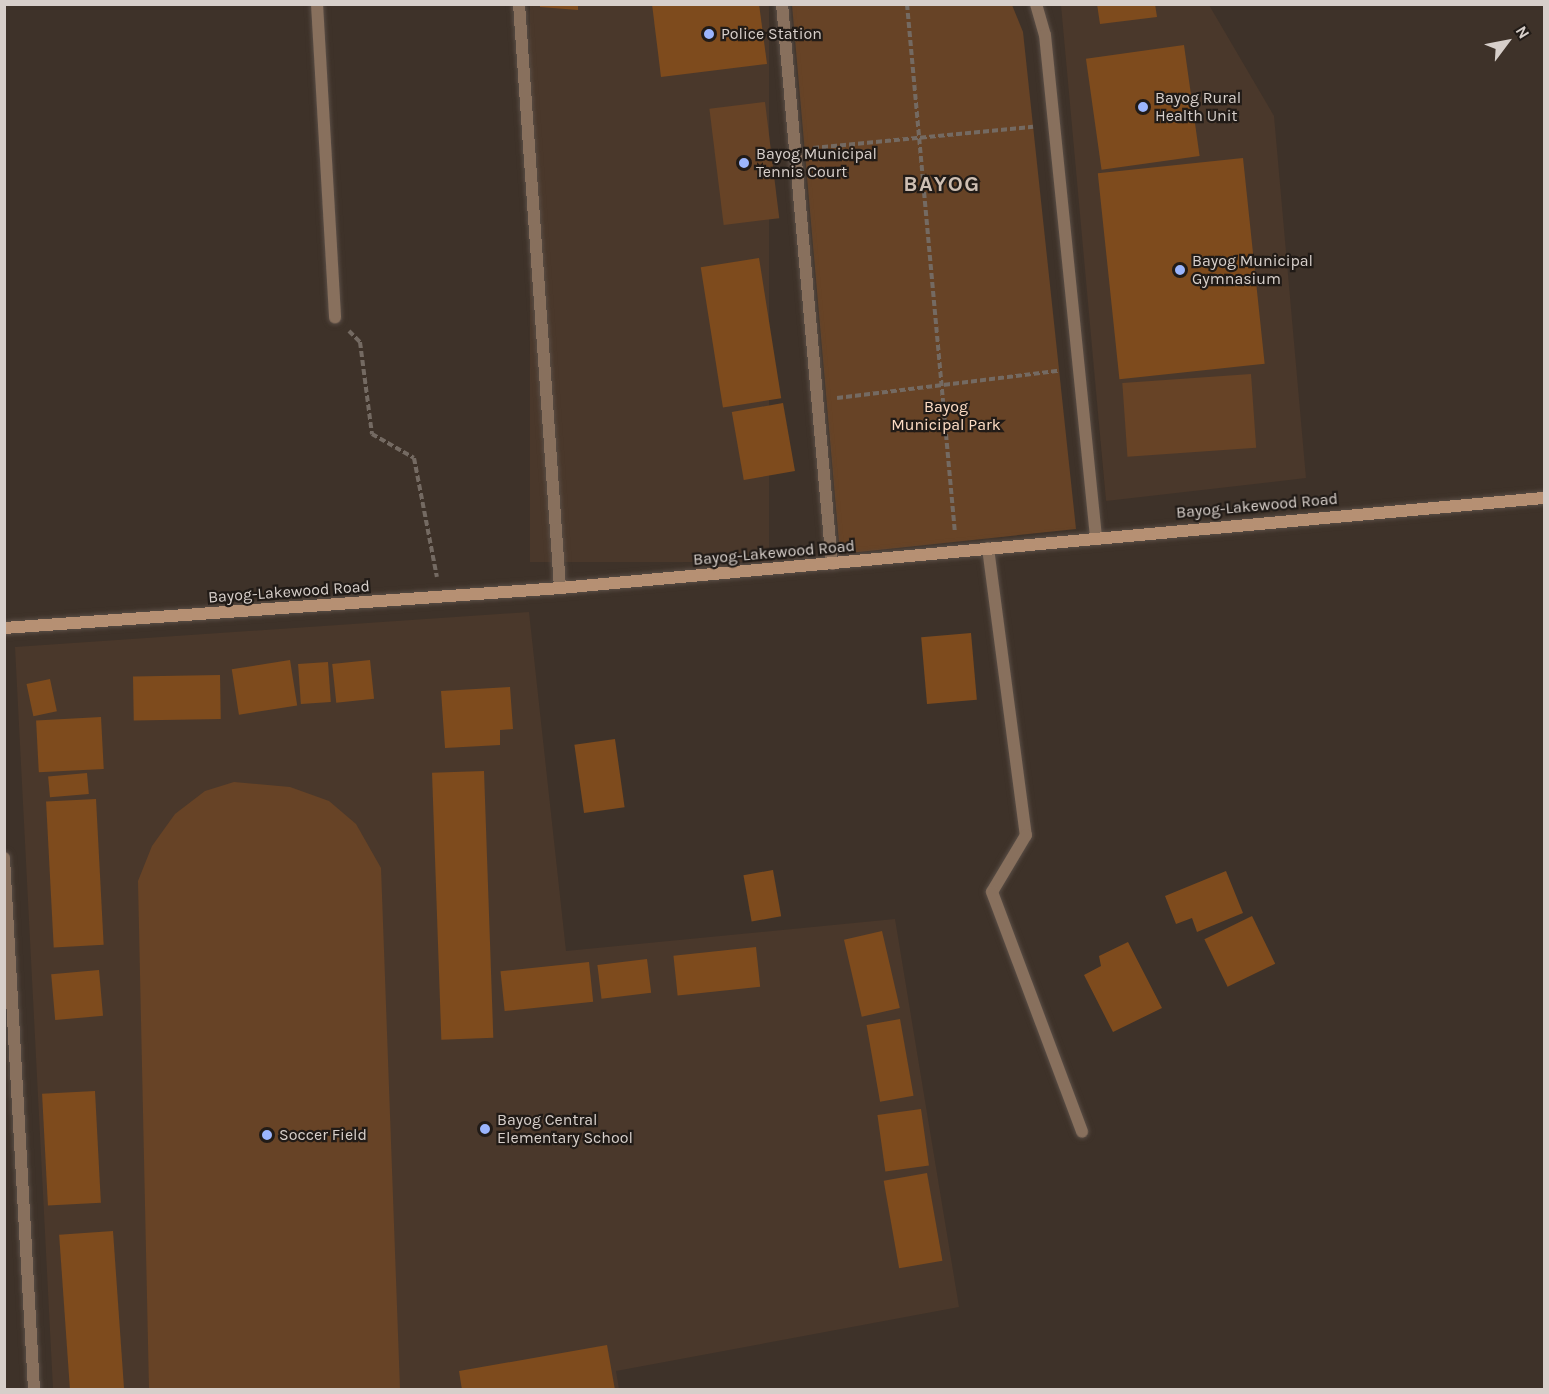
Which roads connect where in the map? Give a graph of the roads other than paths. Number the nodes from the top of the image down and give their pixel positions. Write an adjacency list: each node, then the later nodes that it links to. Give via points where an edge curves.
1 (317, 4): 5 (street)
2 (519, 4): 10 (street)
3 (782, 4): 9 (street)
4 (1036, 4): 7 (street, via 1045,35)
5 (334, 317)
6 (1545, 498): 7 (main road, Bayog-Lakewood Road)
7 (1095, 537): 8 (main road, Bayog-Lakewood Road)
8 (988, 548): 9 (main road, Bayog-Lakewood Road); 13 (street, via 1026,835 992,892)
9 (832, 564): 10 (main road, Bayog-Lakewood Road)
10 (560, 588): 11 (main road, Bayog-Lakewood Road)
11 (4, 628)
12 (4, 858): 14 (street)
13 (1082, 1132)
14 (34, 1389)

